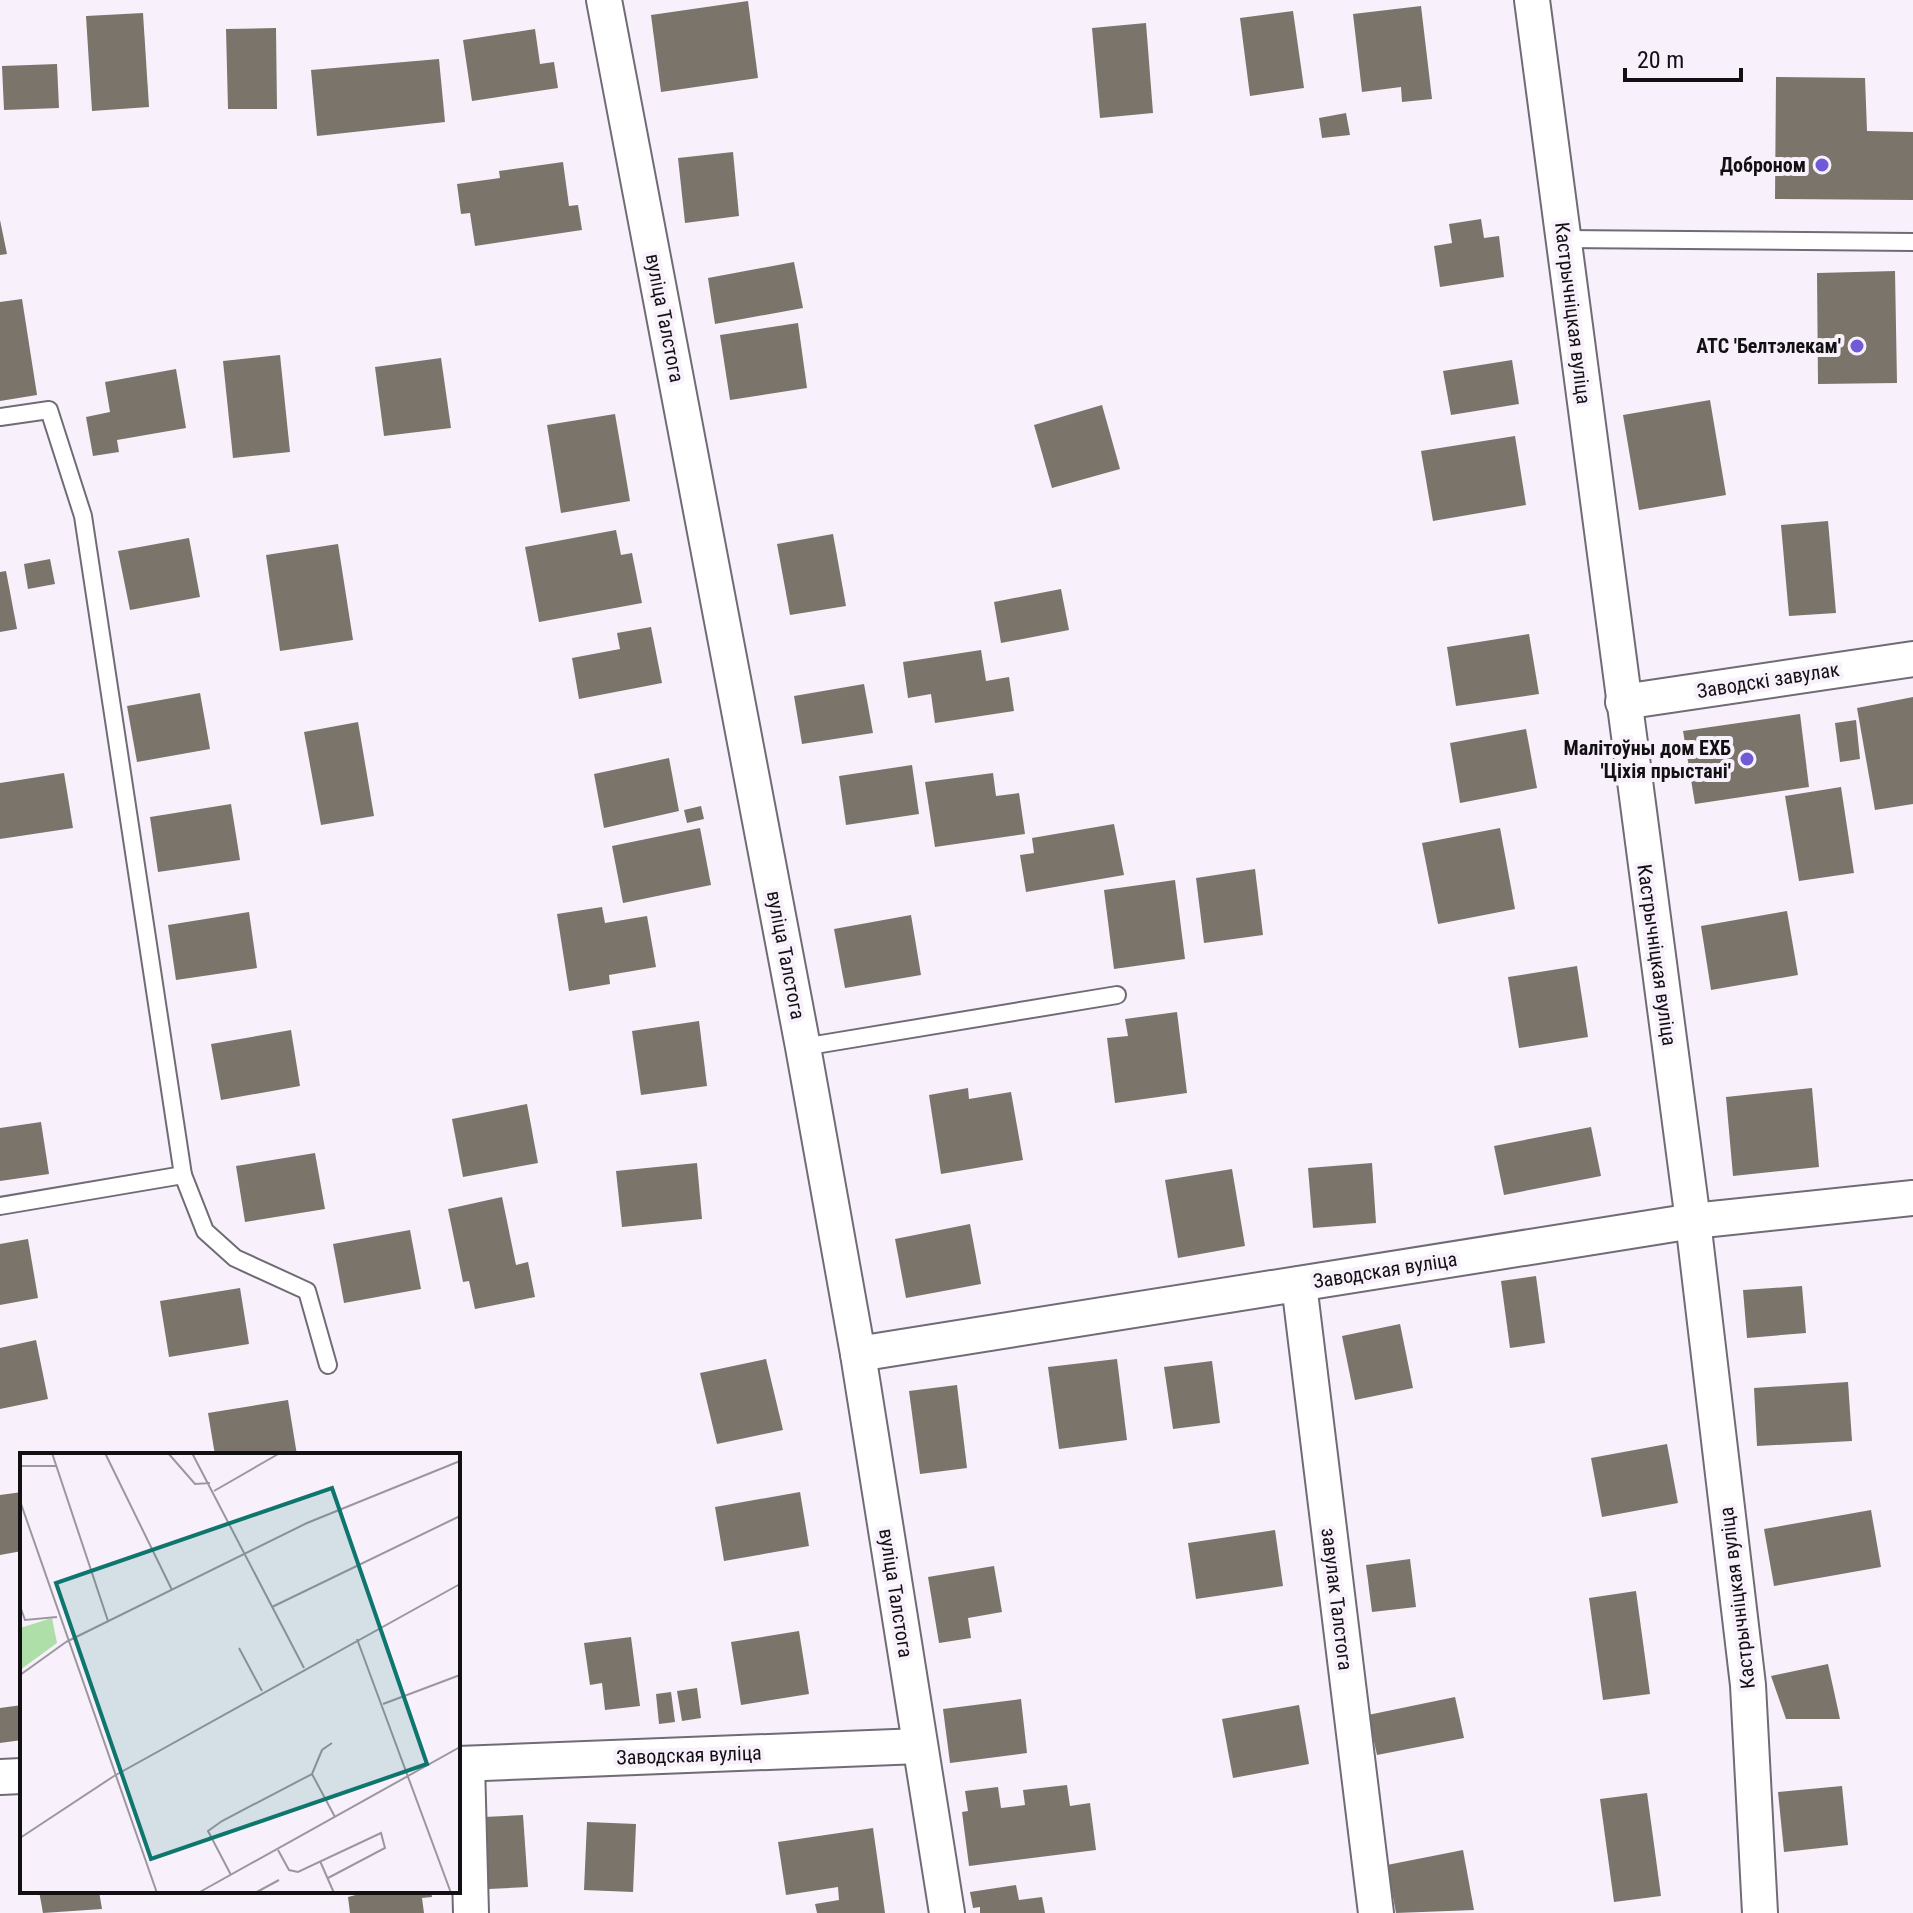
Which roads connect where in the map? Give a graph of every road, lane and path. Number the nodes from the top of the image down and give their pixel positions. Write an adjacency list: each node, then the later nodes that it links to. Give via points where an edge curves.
1 (604, 0): 9 (street, вуліца Талстога)
2 (1532, 0): 3 (street, Кастрычніцкая вуліца)
3 (1563, 239): 4 (lane); 7 (street, Кастрычніцкая вуліца)
4 (1913, 242)
5 (0, 417): 10 (lane, via 49,410 83,516)
6 (1913, 659): 7 (street, Заводскі завулак)
7 (1623, 702): 13 (street, Кастрычніцкая вуліца)
8 (1117, 995): 9 (lane)
9 (803, 1047): 15 (street, вуліца Талстога)
10 (183, 1175): 12 (lane); 16 (lane, via 205,1231 235,1258 307,1291)
11 (1913, 1198): 13 (street, Заводская вуліца)
12 (0, 1206)
13 (1693, 1221): 14 (street, Заводская вуліца); 24 (street, Кастрычніцкая вуліца, via 1748,1685)
14 (1299, 1284): 15 (street, Заводская вуліца); 23 (street, завулак Талстога)
15 (858, 1354): 17 (street, вуліца Талстога)
16 (328, 1365)
17 (920, 1746): 18 (street, Заводская вуліца); 22 (street, вуліца Талстога)
18 (462, 1764): 21 (street)
19 (20, 1776): 20 (street)
20 (0, 1777)
21 (471, 1913)
22 (947, 1913)
23 (1376, 1913)
24 (1760, 1913)

